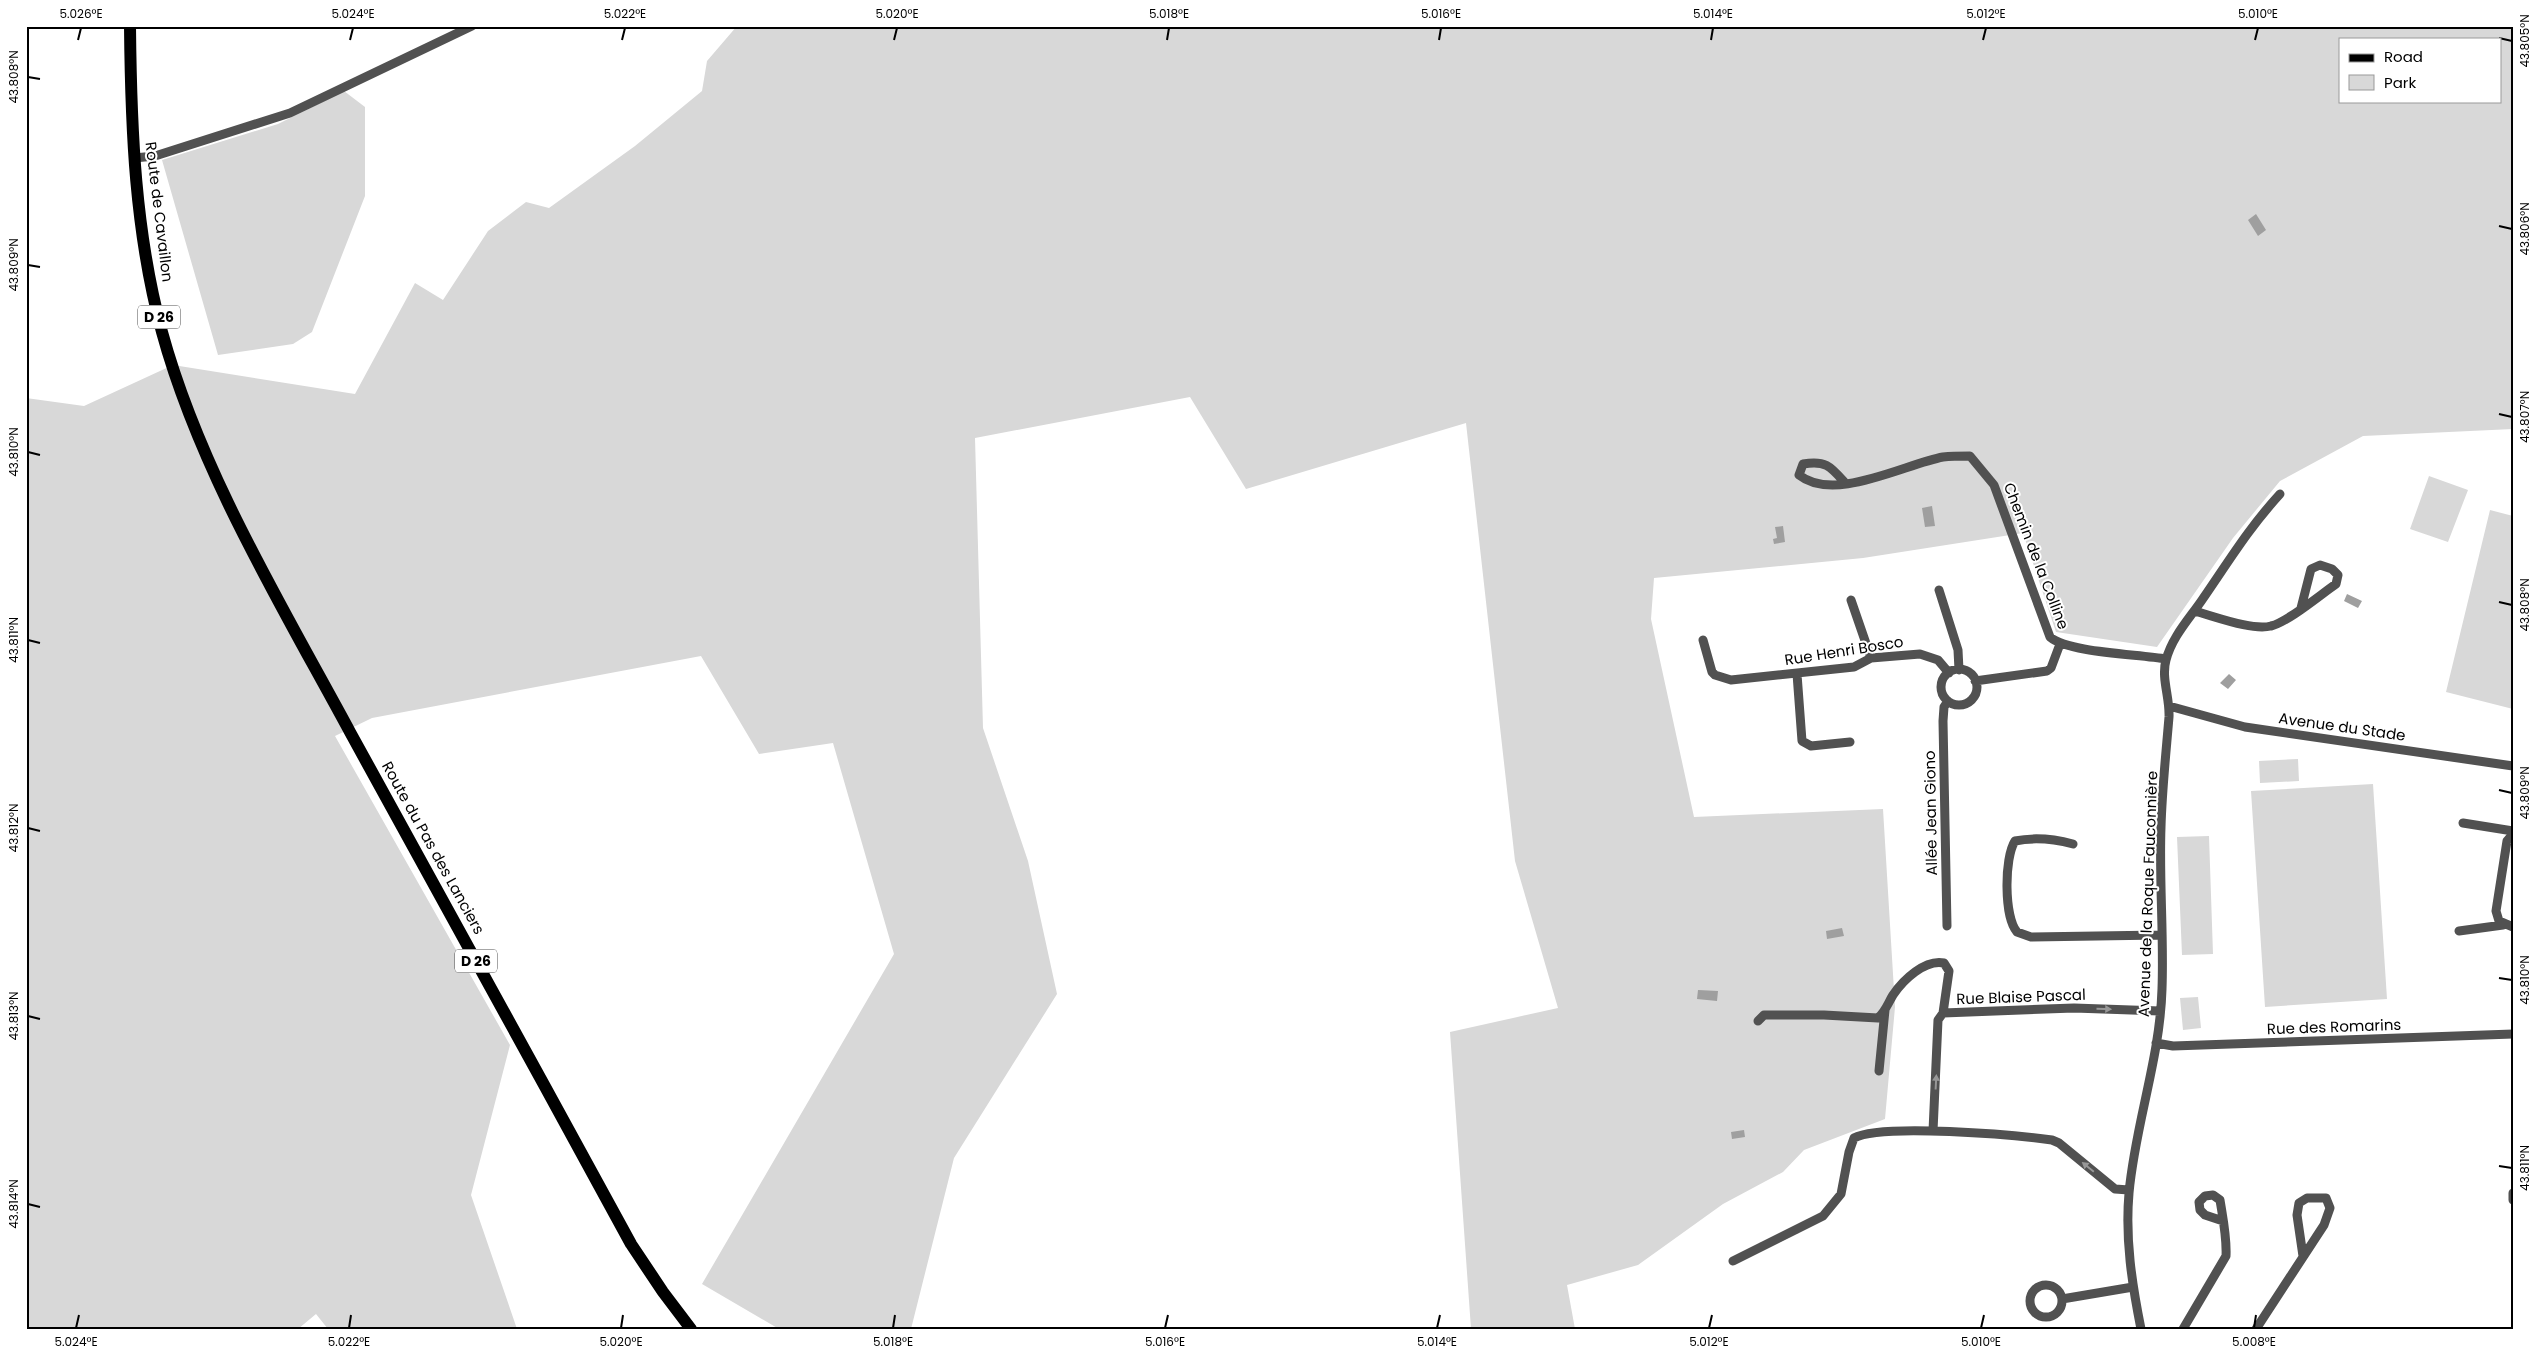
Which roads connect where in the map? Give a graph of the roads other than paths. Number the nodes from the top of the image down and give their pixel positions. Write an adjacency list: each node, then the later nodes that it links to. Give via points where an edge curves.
1 (130, 26): 3 (main road, Route de Cavaillon / D 26)
2 (472, 26): 3 (street, via 290,113 155,156)
3 (134, 158): 6 (main road, Route de Cavaillon / D 26, via 145,256 171,362 200,440)
4 (1846, 484): 4 (street, via 1830,466 1819,461 1803,464 1799,475 1813,482); 12 (street, Chemin de la Colline, via 1943,457 1970,456 1994,485 2050,637)
5 (2280, 494): 10 (street, Avenue de la Roque Fauconnière, via 2228,558)
6 (271, 587): 46 (main road, Route du Pas des Lanciers / D 26, via 631,1244)
7 (1939, 590): 15 (street, via 1958,650)
8 (1851, 600): 13 (street)
9 (2301, 608): 9 (street, via 2311,569 2320,565 2332,569 2338,575 2336,584); 10 (street, via 2284,620 2264,627)
10 (2194, 611): 14 (street, Avenue de la Roque Fauconnière)
11 (1703, 640): 16 (street, Rue Henri Bosco, via 1712,672 1724,679)
12 (2060, 644): 14 (street, Chemin de la Colline); 18 (street, via 2047,671)
13 (1871, 658): 16 (street, Rue Henri Bosco, via 1854,667); 17 (street, Rue Henri Bosco, via 1931,656 1943,664)
14 (2166, 659): 20 (street, Avenue de la Roque Fauconnière, via 2164,670)
15 (1959, 670): 17 (street); 18 (street, via 1968,672)
16 (1797, 674): 21 (street, via 1802,741 1812,746)
17 (1949, 674): 19 (street, via 1942,688)
18 (1976, 681): 19 (street, via 1976,693 1970,702 1960,705)
19 (1948, 701): 26 (street, Allée Jean Giono, via 1943,721)
20 (2169, 706): 22 (street, Avenue du Stade, via 2245,727); 29 (street, Avenue de la Roque Fauconnière, via 2161,824)
21 (1850, 742)
22 (2513, 766)
23 (2463, 823): 24 (street)
24 (2513, 833): 27 (street, via 2507,841 2496,911 2499,921)
25 (2073, 844): 29 (street, via 2056,840 2015,841 2008,863 2009,920 2017,932 2031,937)
26 (1947, 926)
27 (2508, 926): 28 (street)
28 (2459, 931)
29 (2161, 935): 31 (street, Avenue de la Roque Fauconnière)
30 (1885, 1010): 32 (street, via 1908,978 1920,969 1940,962 1950,971); 33 (street, via 1878,1018 1764,1015); 36 (street)
31 (2160, 1011): 32 (street, Rue Blaise Pascal, one-way to 31, via 2074,1008); 35 (street, Avenue de la Roque Fauconnière)
32 (1943, 1013): 37 (street, Rue Blaise Pascal, one-way to 32, via 1938,1020)
33 (1758, 1021)
34 (2513, 1034): 35 (street, Rue des Romarins, via 2173,1046)
35 (2156, 1043): 38 (street, Avenue de la Roque Fauconnière)
36 (1879, 1071)
37 (1934, 1131): 38 (street, one-way to 37, via 2115,1189 2059,1142); 43 (street, via 1874,1132 1854,1138 1840,1194 1823,1216)
38 (2129, 1190): 44 (street, Avenue de la Roque Fauconnière, via 2127,1224)
39 (2513, 1193): 40 (street)
40 (2513, 1200)
41 (2223, 1221): 48 (street, via 2227,1247 2224,1263)
42 (2303, 1256): 42 (street, via 2297,1215 2299,1203 2307,1198 2326,1198 2330,1208 2324,1225); 49 (street)
43 (1733, 1261)
44 (2133, 1287): 45 (street); 47 (street, Avenue de la Roque Fauconnière)
45 (2062, 1299)
46 (691, 1329)
47 (2141, 1329)
48 (2183, 1329)
49 (2256, 1329)

